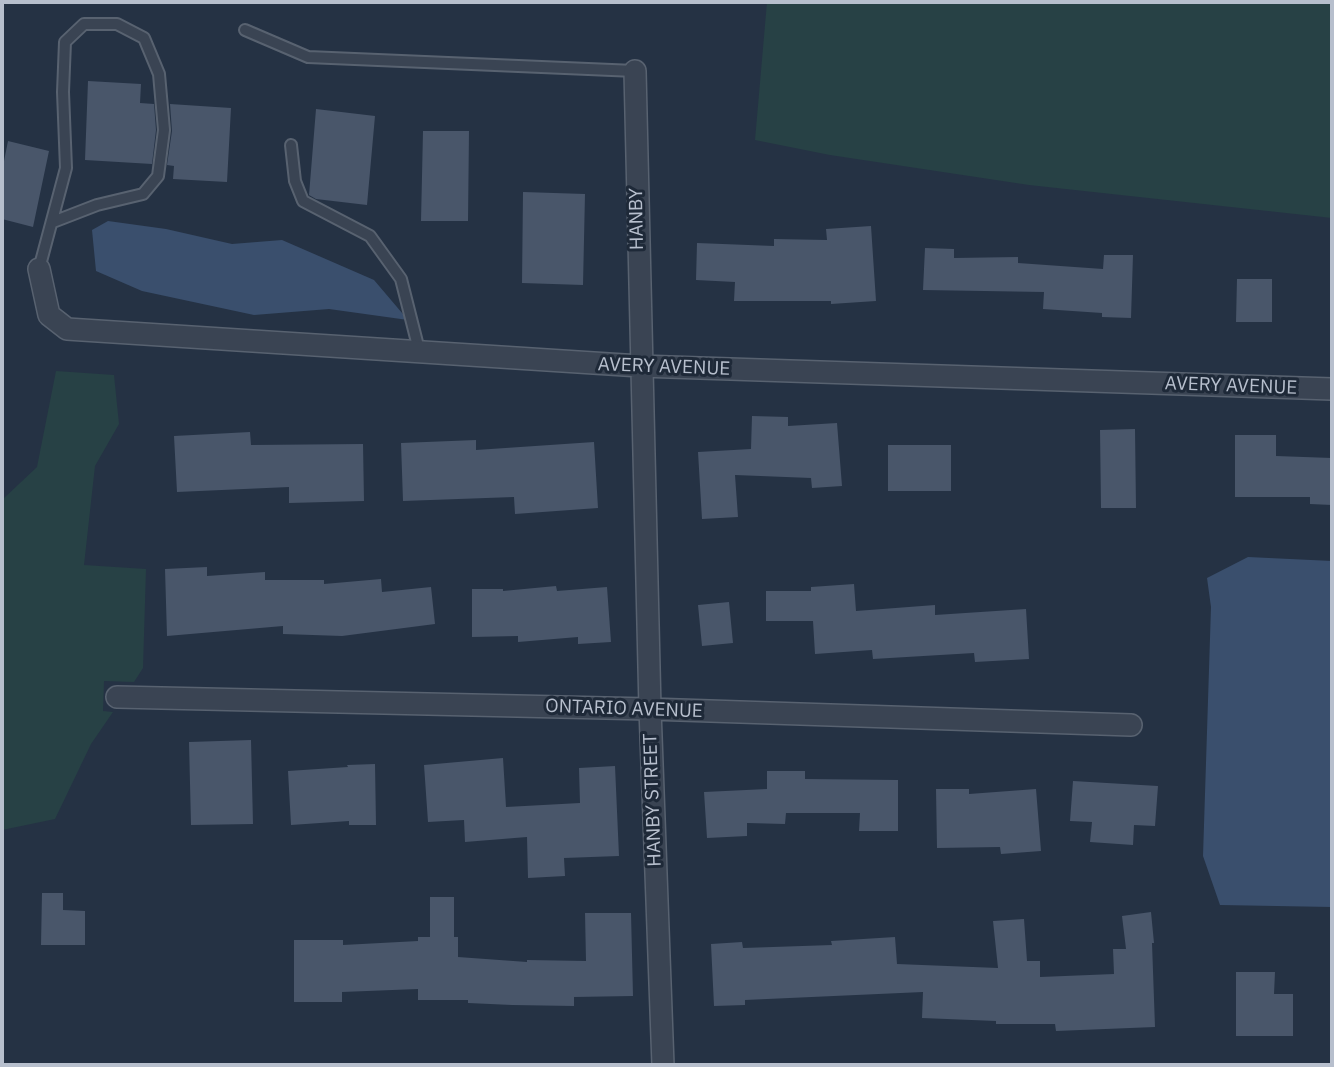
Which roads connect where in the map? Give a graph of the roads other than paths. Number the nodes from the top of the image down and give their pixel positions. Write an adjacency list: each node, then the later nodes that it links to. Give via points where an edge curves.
1 (245, 30): 2 (lane, via 308,57)
2 (635, 71): 7 (street, HANBY)
3 (290, 145): 6 (lane, via 303,201 370,236 401,279)
4 (53, 222): 4 (lane, via 66,168 65,42 84,24 117,24 145,38 159,75 164,130 158,176 143,194); 5 (lane)
5 (39, 269): 6 (street, AVERY AVENUE, via 49,315 67,330)
6 (420, 354): 7 (street, AVERY AVENUE)
7 (640, 366): 8 (street, AVERY AVENUE); 10 (street, HANBY STREET)
8 (1332, 389)
9 (117, 697): 10 (street, ONTARIO AVENUE)
10 (649, 709): 11 (street, ONTARIO AVENUE); 12 (street, HANBY STREET)
11 (1131, 725)
12 (663, 1065)

